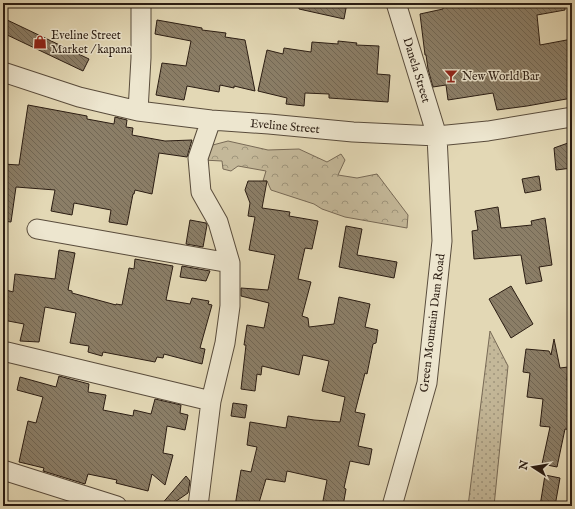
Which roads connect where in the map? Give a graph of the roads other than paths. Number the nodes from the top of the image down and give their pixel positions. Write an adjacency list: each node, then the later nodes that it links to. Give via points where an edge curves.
1 (141, 3): 4 (street)
2 (396, 3): 7 (street, Danela Street)
3 (3, 72): 4 (street, Eveline Street, via 79,97)
4 (138, 111): 6 (street, Eveline Street)
5 (572, 117): 7 (street, Eveline Street, via 488,131)
6 (211, 120): 7 (street, Eveline Street); 9 (street, via 198,158 201,192 218,222)
7 (437, 136): 15 (street, Green Mountain Dam Road, via 442,242 427,383)
8 (37, 229): 9 (street)
9 (230, 263): 11 (street, via 230,306 225,343)
10 (7, 352): 11 (street)
11 (211, 401): 14 (street)
12 (3, 470): 13 (street)
13 (117, 506)
14 (198, 506)
15 (392, 506)

